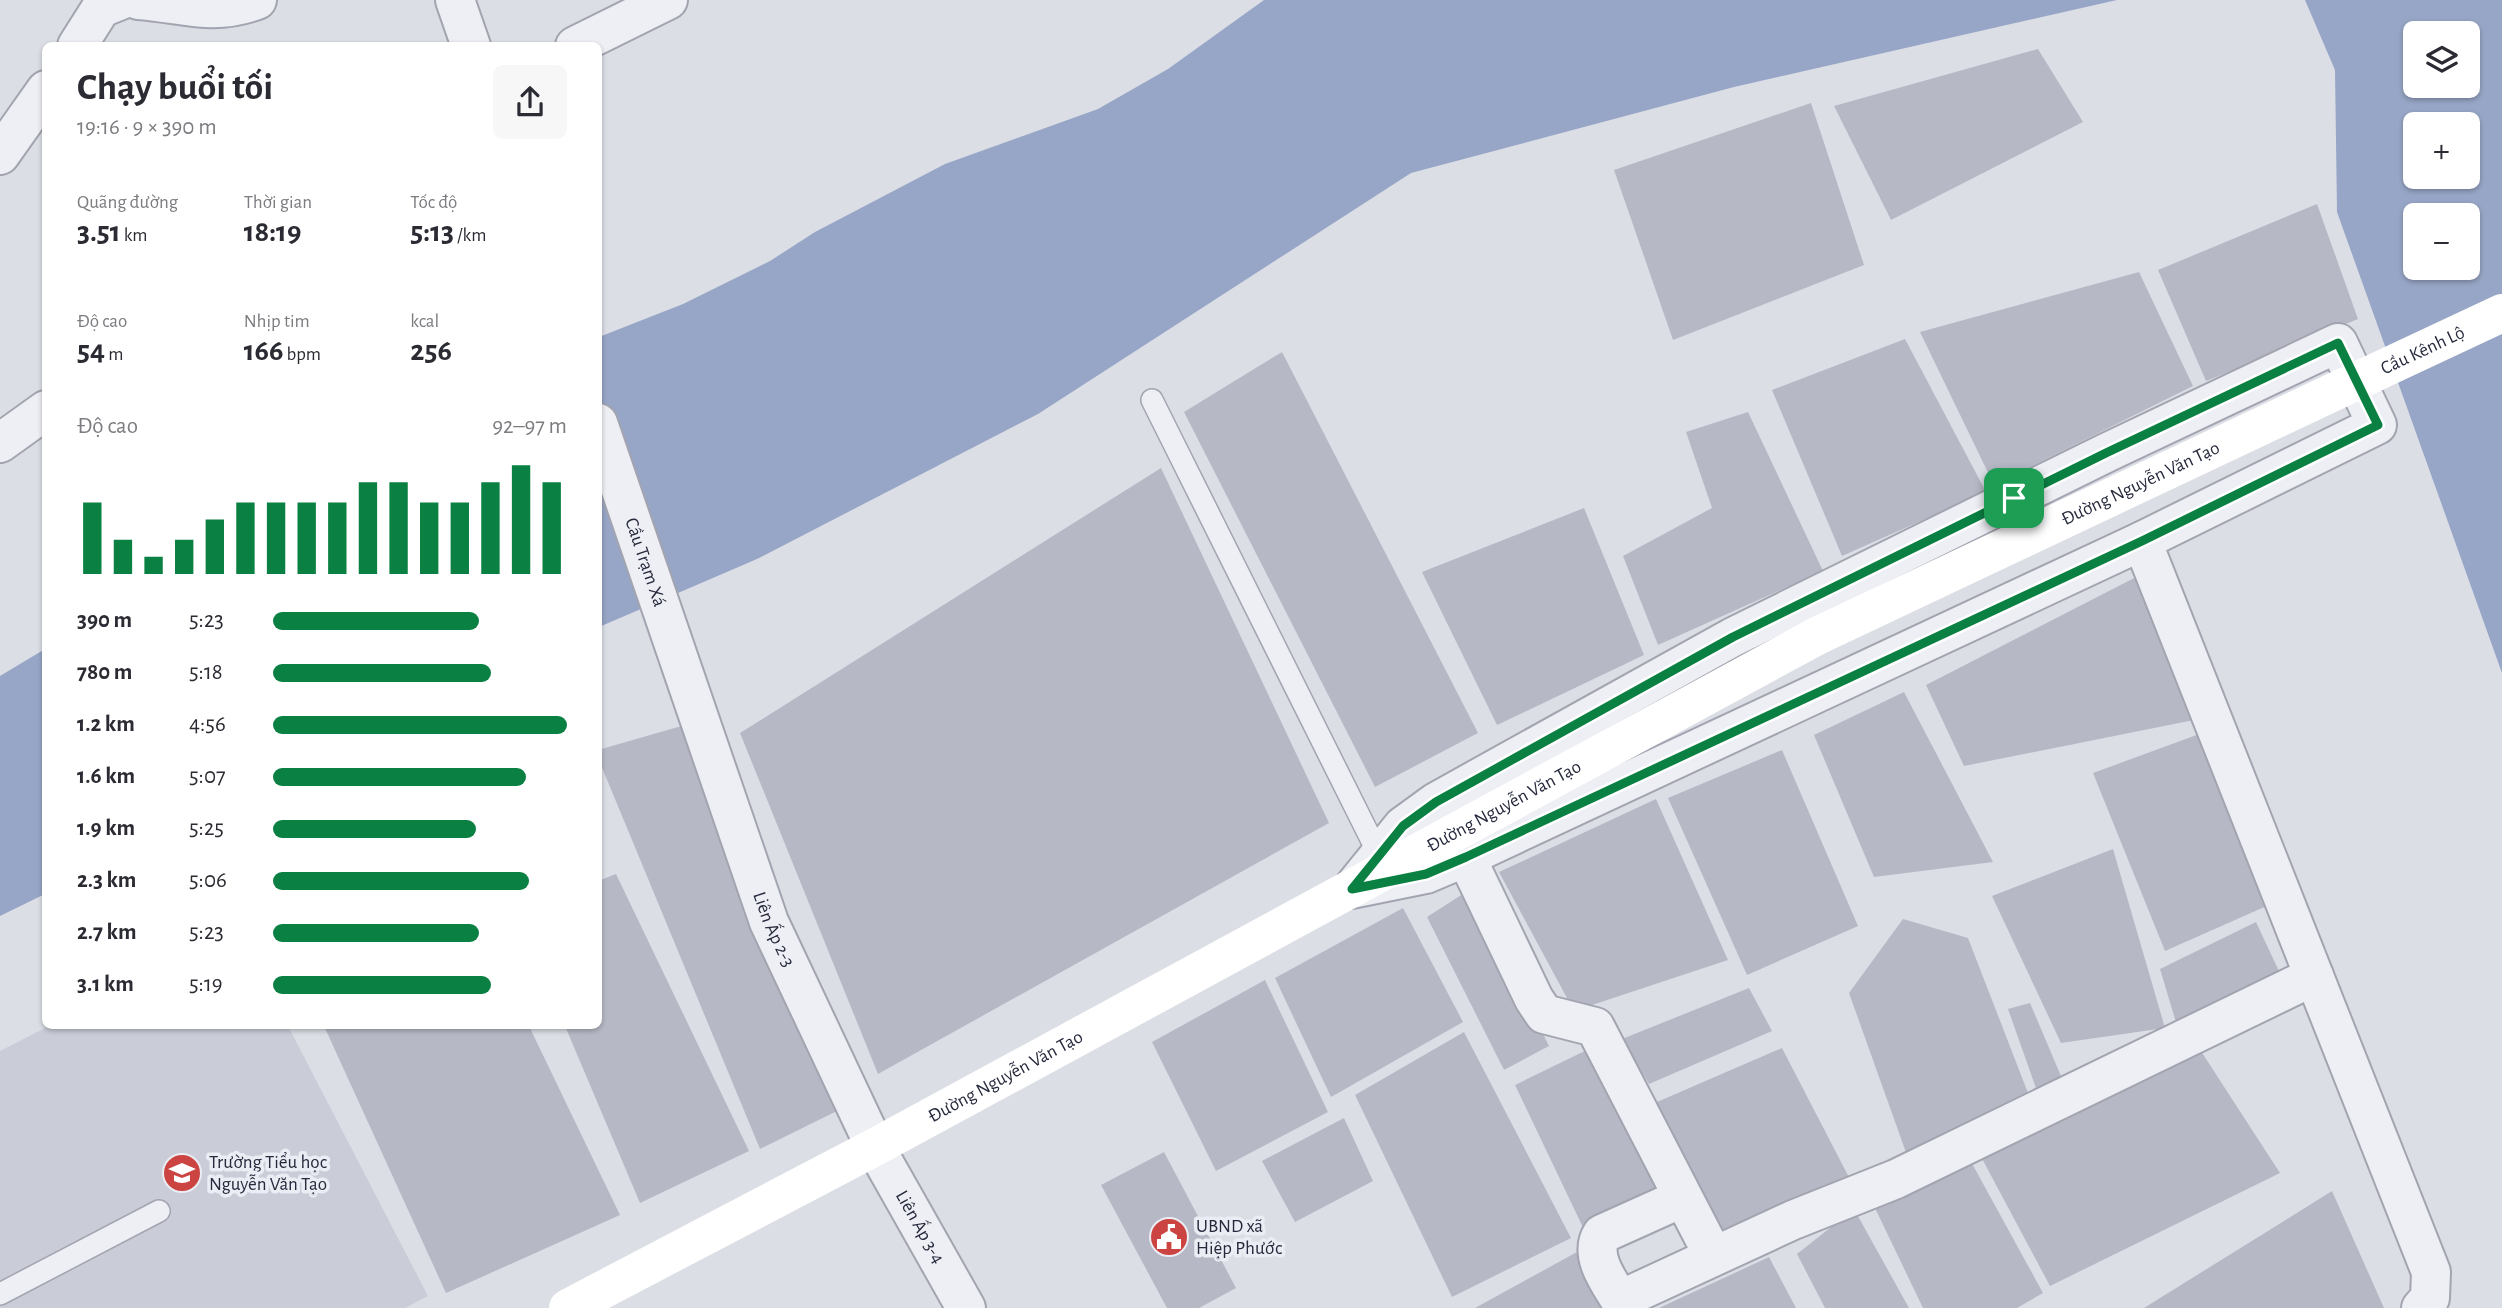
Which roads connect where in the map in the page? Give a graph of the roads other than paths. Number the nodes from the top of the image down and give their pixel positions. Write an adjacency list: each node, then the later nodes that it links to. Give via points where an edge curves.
1 (121, 0): 6 (street, via 101,8)
2 (138, 0): 3 (street, via 195,10 239,7)
3 (257, 0)
4 (455, 0): 7 (street)
5 (668, 0): 8 (street)
6 (80, 42)
7 (470, 42)
8 (583, 42)
9 (42, 96): 10 (street)
10 (0, 155)
11 (2502, 313): 12 (main road, Cầu Kênh Lộ, bridge)
12 (2342, 388): 21 (main road, Đường Nguyễn Văn Tạo, via 1817,636)
13 (1152, 400): 19 (lane)
14 (42, 413): 16 (street)
15 (602, 435): 18 (street, Cầu Trạm Xá)
16 (0, 443)
17 (2142, 541): 19 (street, via 2378,425 2338,343 1733,637 1436,802 1403,826); 20 (street); 22 (street)
18 (694, 702): 23 (street, Liên Ấp 2-3, via 769,922)
19 (1379, 855): 21 (street)
20 (1466, 857): 21 (street, via 1426,874); 24 (street, via 1534,999 1544,1014 1595,1027)
21 (1352, 889): 23 (main road, Đường Nguyễn Văn Tạo)
22 (2314, 976): 26 (street, via 1896,1179); 31 (street, via 2431,1272 2430,1298)
23 (875, 1147): 29 (main road, Đường Nguyễn Văn Tạo); 30 (street, Liên Ấp 3-4)
24 (1682, 1198): 26 (street); 28 (street, via 1602,1234 1596,1242 1596,1255)
25 (159, 1211): 27 (lane)
26 (1713, 1255): 28 (street)
27 (0, 1294)
28 (1622, 1304)
29 (568, 1308)
30 (966, 1308)
31 (2421, 1308)

